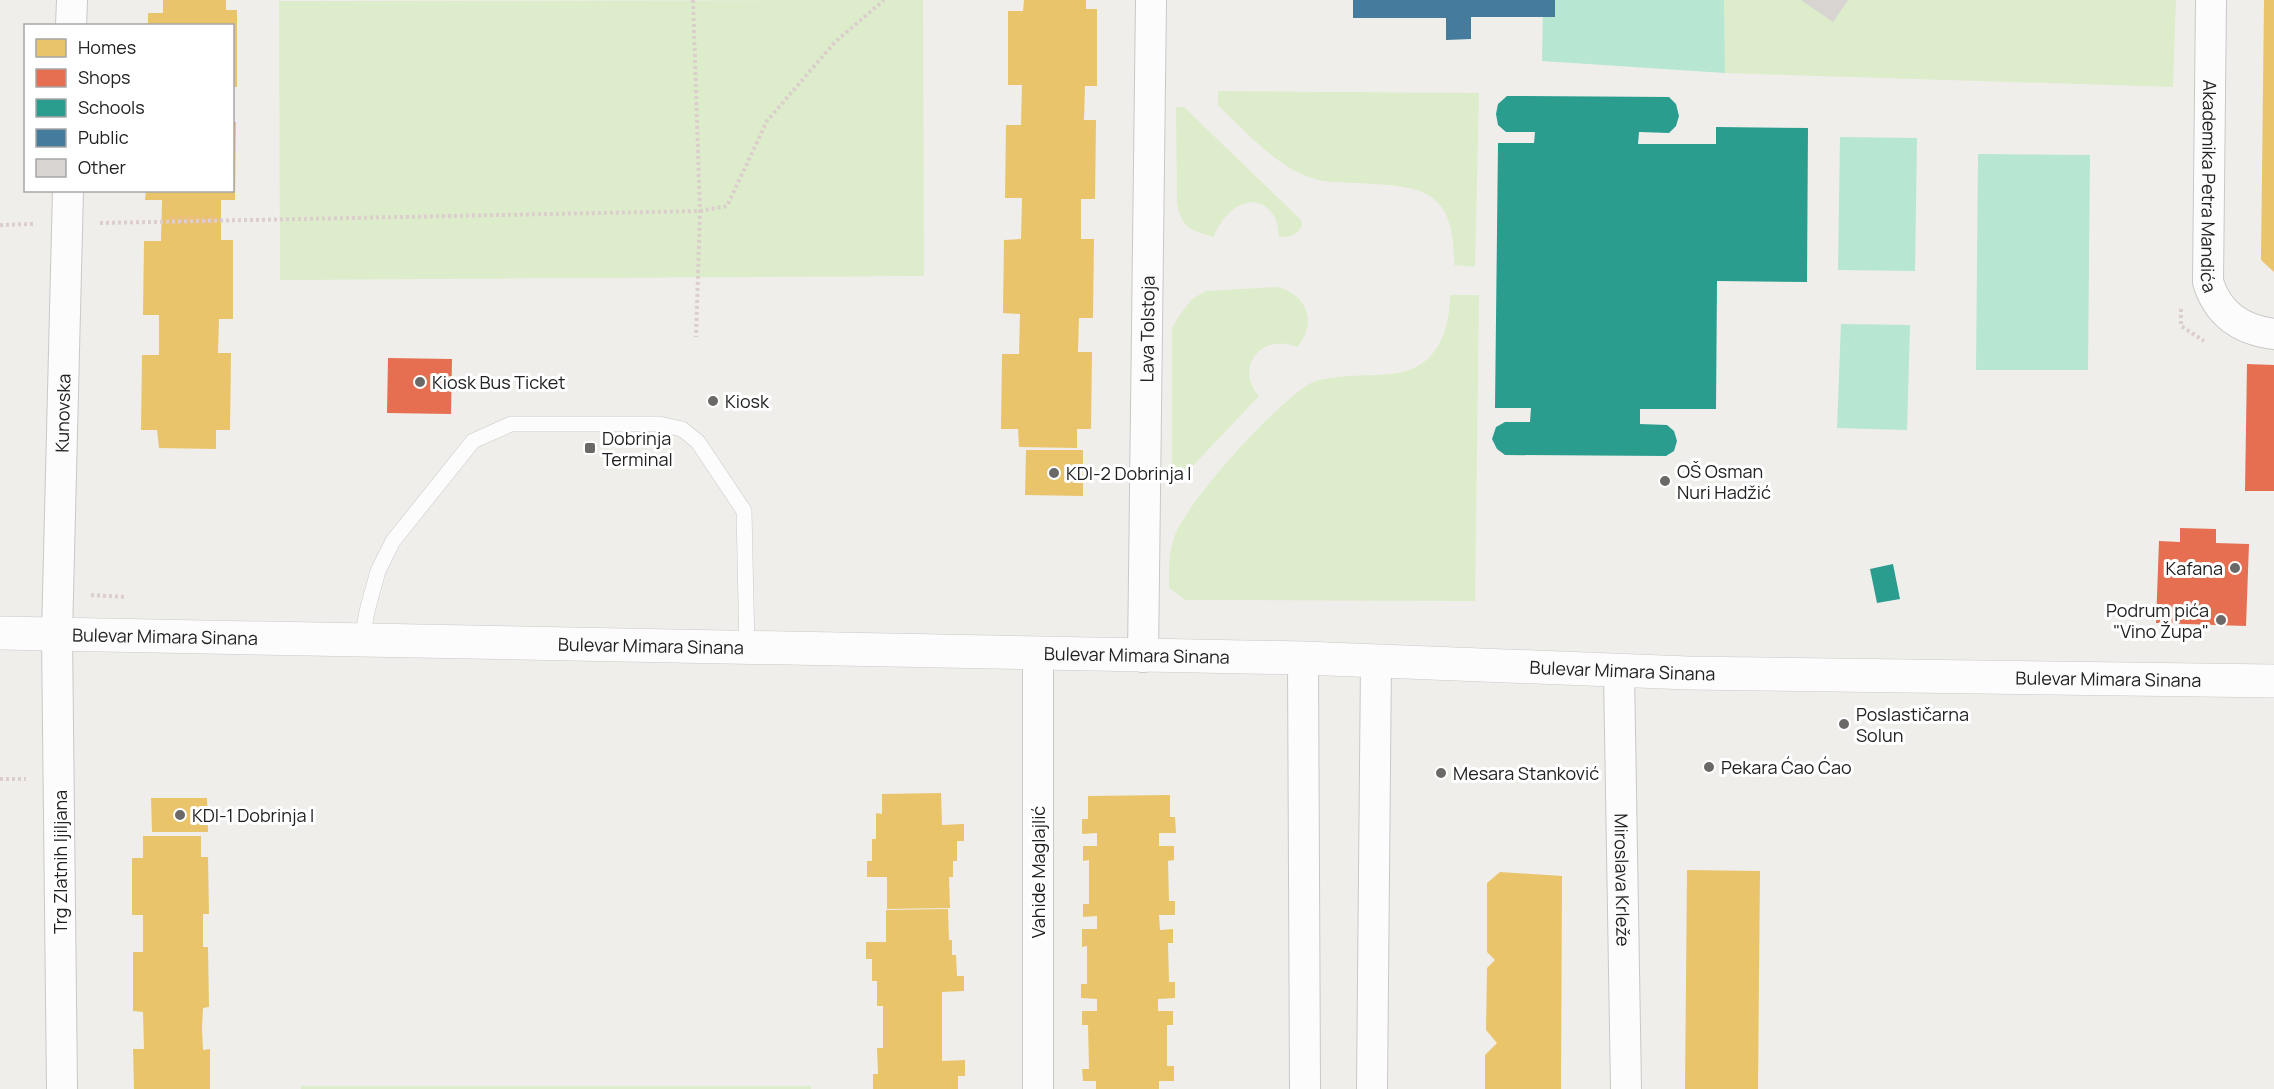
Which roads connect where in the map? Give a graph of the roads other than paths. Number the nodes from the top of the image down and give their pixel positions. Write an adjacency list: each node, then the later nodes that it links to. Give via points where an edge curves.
1 (72, 0): 4 (street)
2 (1152, 0): 12 (street, Lava Tolstoja)
3 (2211, 0): 6 (street, Akademika Petra Mandića, via 2208,282 2217,304 2229,318)
4 (71, 24)
5 (68, 192): 8 (street, Kunovska)
6 (2274, 334)
7 (0, 633): 8 (street, Bulevar Mimara Sinana)
8 (57, 634): 9 (street, Bulevar Mimara Sinana); 17 (street, Trg Zlatnih ljiljana)
9 (362, 640): 10 (street, Bulevar Mimara Sinana); 10 (lane, via 378,570 393,542 473,441 511,424 659,424 682,429 698,442 744,511)
10 (747, 648): 11 (street, Bulevar Mimara Sinana)
11 (1038, 654): 12 (street, Bulevar Mimara Sinana); 18 (street, Vahide Maglajlić)
12 (1143, 657): 13 (street, Bulevar Mimara Sinana)
13 (1303, 658): 14 (street, Bulevar Mimara Sinana); 19 (street)
14 (1376, 661): 15 (street, Bulevar Mimara Sinana); 20 (street)
15 (1619, 672): 16 (street, Bulevar Mimara Sinana); 21 (street, Miroslava Krleže)
16 (2274, 681)
17 (62, 1089)
18 (1038, 1089)
19 (1305, 1089)
20 (1372, 1089)
21 (1626, 1089)

